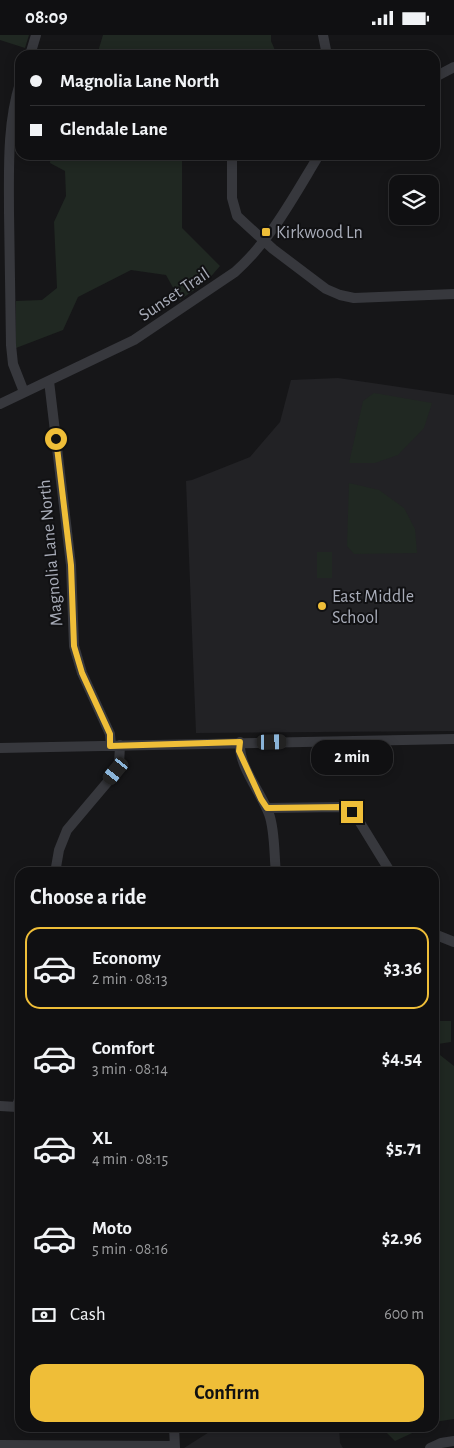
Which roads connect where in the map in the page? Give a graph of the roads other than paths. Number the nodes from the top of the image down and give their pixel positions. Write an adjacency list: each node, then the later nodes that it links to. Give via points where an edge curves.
1 (36, 35): 3 (street)
2 (323, 35): 4 (street)
3 (32, 50)
4 (326, 50)
5 (454, 67): 6 (street)
6 (440, 74)
7 (15, 102): 13 (street, via 9,173 10,345 13,364)
8 (232, 160): 10 (street, via 232,198 237,216)
9 (316, 160): 10 (street, Sunset Trail)
10 (264, 241): 11 (street, via 326,289 340,295 354,298); 12 (street, Sunset Trail, via 235,272 148,332)
11 (454, 294)
12 (49, 381): 13 (street, Sunset Trail); 17 (street, Magnolia Lane North, via 71,565 74,646 82,673)
13 (24, 392): 14 (street, Sunset Trail)
14 (0, 404)
15 (454, 739): 16 (street)
16 (240, 742): 17 (street); 19 (street, via 239,751)
17 (115, 746): 18 (street); 20 (street, via 119,765 67,830)
18 (0, 748)
19 (267, 808): 21 (street, via 272,825); 22 (street, via 346,808 356,816)
20 (56, 867)
21 (276, 867)
22 (387, 867)
23 (439, 936): 24 (street)
24 (454, 943)
25 (0, 1106): 26 (street)
26 (15, 1108)
27 (174, 1432): 30 (street)
28 (454, 1441): 31 (street)
29 (0, 1445): 30 (street)
30 (175, 1447)
31 (430, 1448)

